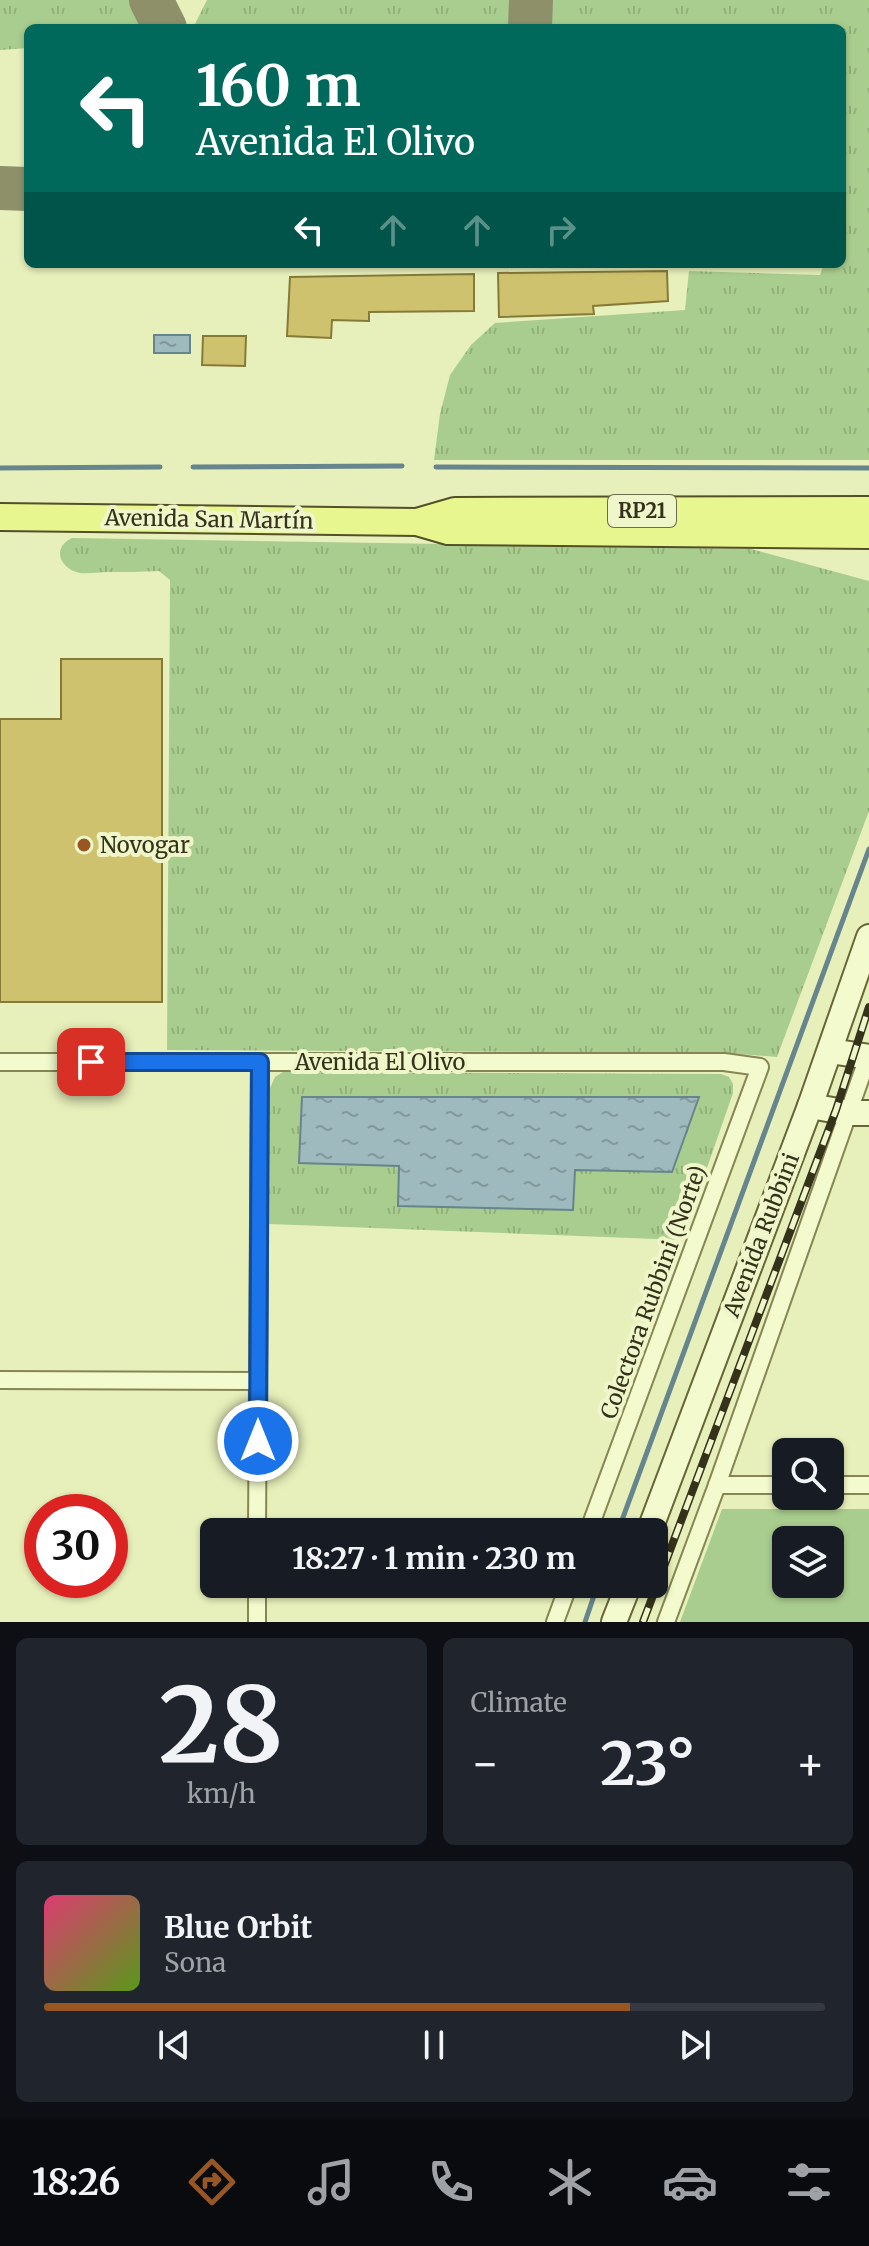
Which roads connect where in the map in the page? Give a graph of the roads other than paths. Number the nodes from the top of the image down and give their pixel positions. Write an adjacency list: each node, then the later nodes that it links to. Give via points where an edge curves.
1 (869, 510): 3 (main road, Avenida San Martín / RP21, via 455,511)
2 (0, 517): 3 (main road, Avenida San Martín / RP21)
3 (417, 522): 4 (main road, Avenida San Martín / RP21, via 448,531)
4 (869, 535)
5 (869, 937): 6 (main road, Avenida Rubbini)
6 (830, 1051): 7 (main road); 11 (main road, Avenida Rubbini)
7 (869, 1057): 12 (street)
8 (0, 1062): 9 (street, Avenida El Olivo)
9 (260, 1062): 10 (street, Avenida El Olivo, via 724,1062); 14 (street)
10 (760, 1067): 20 (street, Colectora Rubbini (Norte))
11 (810, 1106): 12 (main road); 21 (main road, Avenida Rubbini)
12 (859, 1113): 15 (street)
13 (0, 1380): 14 (street)
14 (258, 1381): 19 (street)
15 (717, 1485): 16 (street); 28 (street)
16 (772, 1485)
17 (844, 1485): 18 (street)
18 (869, 1485)
19 (257, 1518)
20 (594, 1518)
21 (654, 1518)
22 (257, 1598): 25 (street)
23 (564, 1598): 26 (street)
24 (623, 1598): 27 (main road)
25 (257, 1622)
26 (555, 1622)
27 (614, 1622)
28 (666, 1622)

